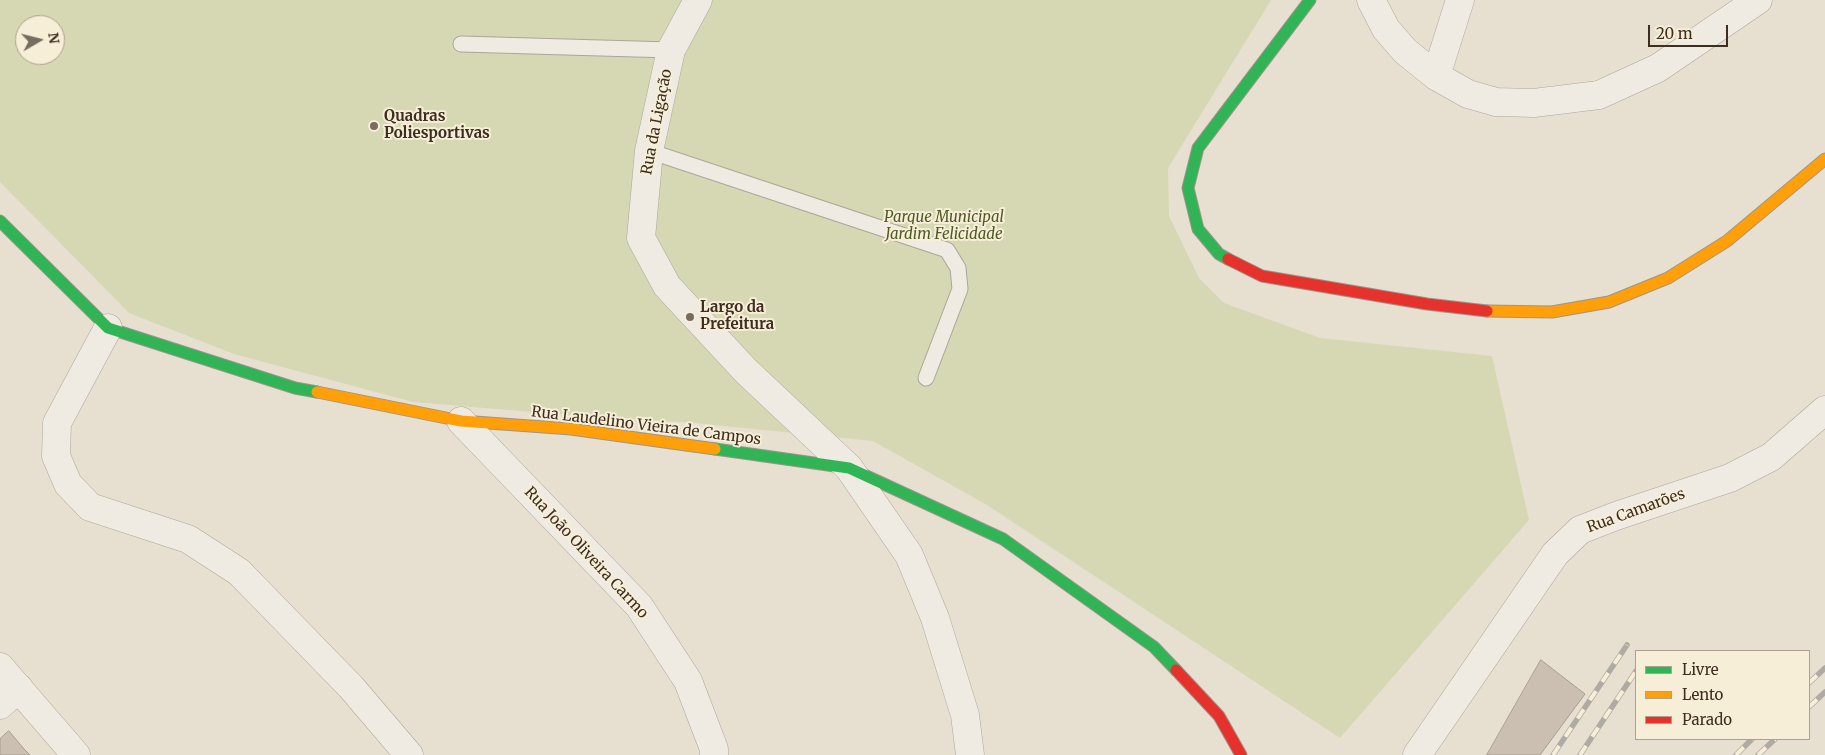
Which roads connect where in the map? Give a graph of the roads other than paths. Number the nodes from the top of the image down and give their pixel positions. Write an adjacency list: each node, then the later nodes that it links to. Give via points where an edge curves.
1 (698, 0): 8 (street, Rua da Ligação)
2 (1310, 0): 11 (street, via 1198,148 1188,188 1198,229 1219,254 1262,276 1492,312 1552,312 1609,302 1668,278 1727,240)
3 (1371, 0): 9 (street, via 1398,44)
4 (1460, 0): 9 (street)
5 (1758, 0): 6 (street)
6 (1737, 8): 9 (street, via 1658,68 1599,95 1534,103 1496,102 1468,94)
7 (461, 44): 8 (lane)
8 (671, 50): 10 (street, Rua da Ligação)
9 (1436, 76)
10 (649, 151): 14 (lane, via 947,250 958,268 960,289); 17 (street, Rua da Ligação, via 641,238 667,286 746,371)
11 (1825, 159)
12 (0, 221): 13 (street, Rua Laudelino Vieira de Campos)
13 (108, 328): 16 (street, Rua Laudelino Vieira de Campos, via 295,388); 21 (street, via 56,423 56,456 68,484 90,507 188,539 239,572 351,687)
14 (926, 378)
15 (1825, 410): 25 (street, Rua Camarões, via 1771,457 1730,478 1580,530 1555,554)
16 (461, 420): 17 (street, Rua Laudelino Vieira de Campos, via 571,429); 22 (street, Rua João Oliveira Carmo, via 640,606 688,680)
17 (849, 468): 23 (street, Rua da Ligação, via 908,555 935,618 965,715); 24 (street, Rua Laudelino Vieira de Campos, via 1003,538 1154,648 1219,716)
18 (0, 667): 19 (street)
19 (10, 697): 20 (street)
20 (76, 755)
21 (409, 755)
22 (714, 755)
23 (970, 755)
24 (1241, 755)
25 (1417, 755)

